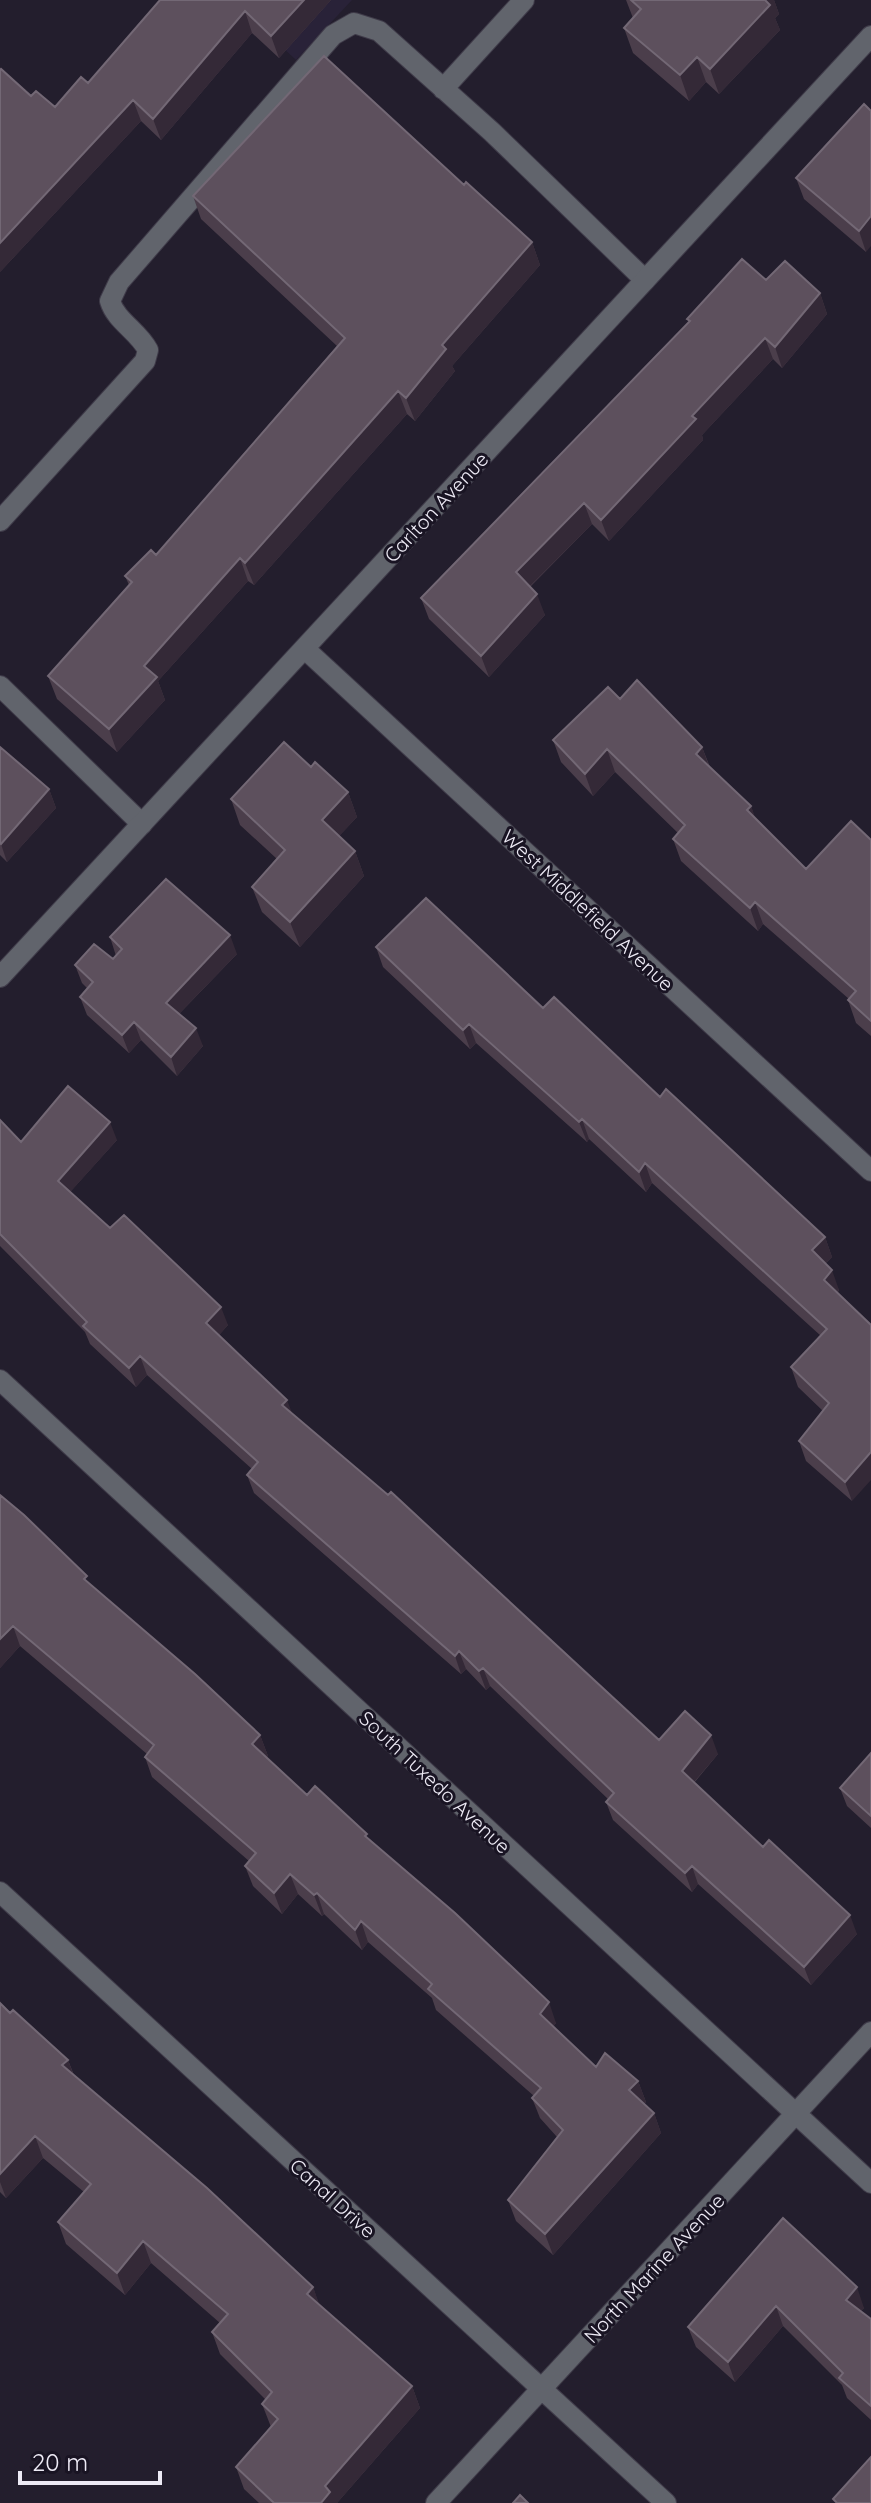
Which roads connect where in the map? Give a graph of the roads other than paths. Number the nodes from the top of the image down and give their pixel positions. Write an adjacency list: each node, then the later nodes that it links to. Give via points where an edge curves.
1 (524, 0): 3 (street)
2 (871, 36): 4 (street, Carlton Avenue)
3 (443, 89): 4 (street); 5 (street, via 379,31 354,23 333,35 119,282 110,301 113,312 141,338 148,350 145,361)
4 (645, 280): 6 (street, Carlton Avenue)
5 (0, 521)
6 (305, 649): 8 (street, Carlton Avenue); 10 (street, West Middlefield Avenue)
7 (0, 686): 8 (street)
8 (142, 824): 9 (street, Carlton Avenue)
9 (0, 977)
10 (871, 1171)
11 (0, 1380): 14 (street, South Tuxedo Avenue)
12 (0, 1892): 16 (street, Canal Drive)
13 (871, 2032): 14 (street, North Marine Avenue)
14 (795, 2114): 15 (street, South Tuxedo Avenue); 16 (street, North Marine Avenue)
15 (871, 2183)
16 (542, 2389): 17 (street, North Marine Avenue); 18 (street, Canal Drive)
17 (436, 2503)
18 (666, 2503)

